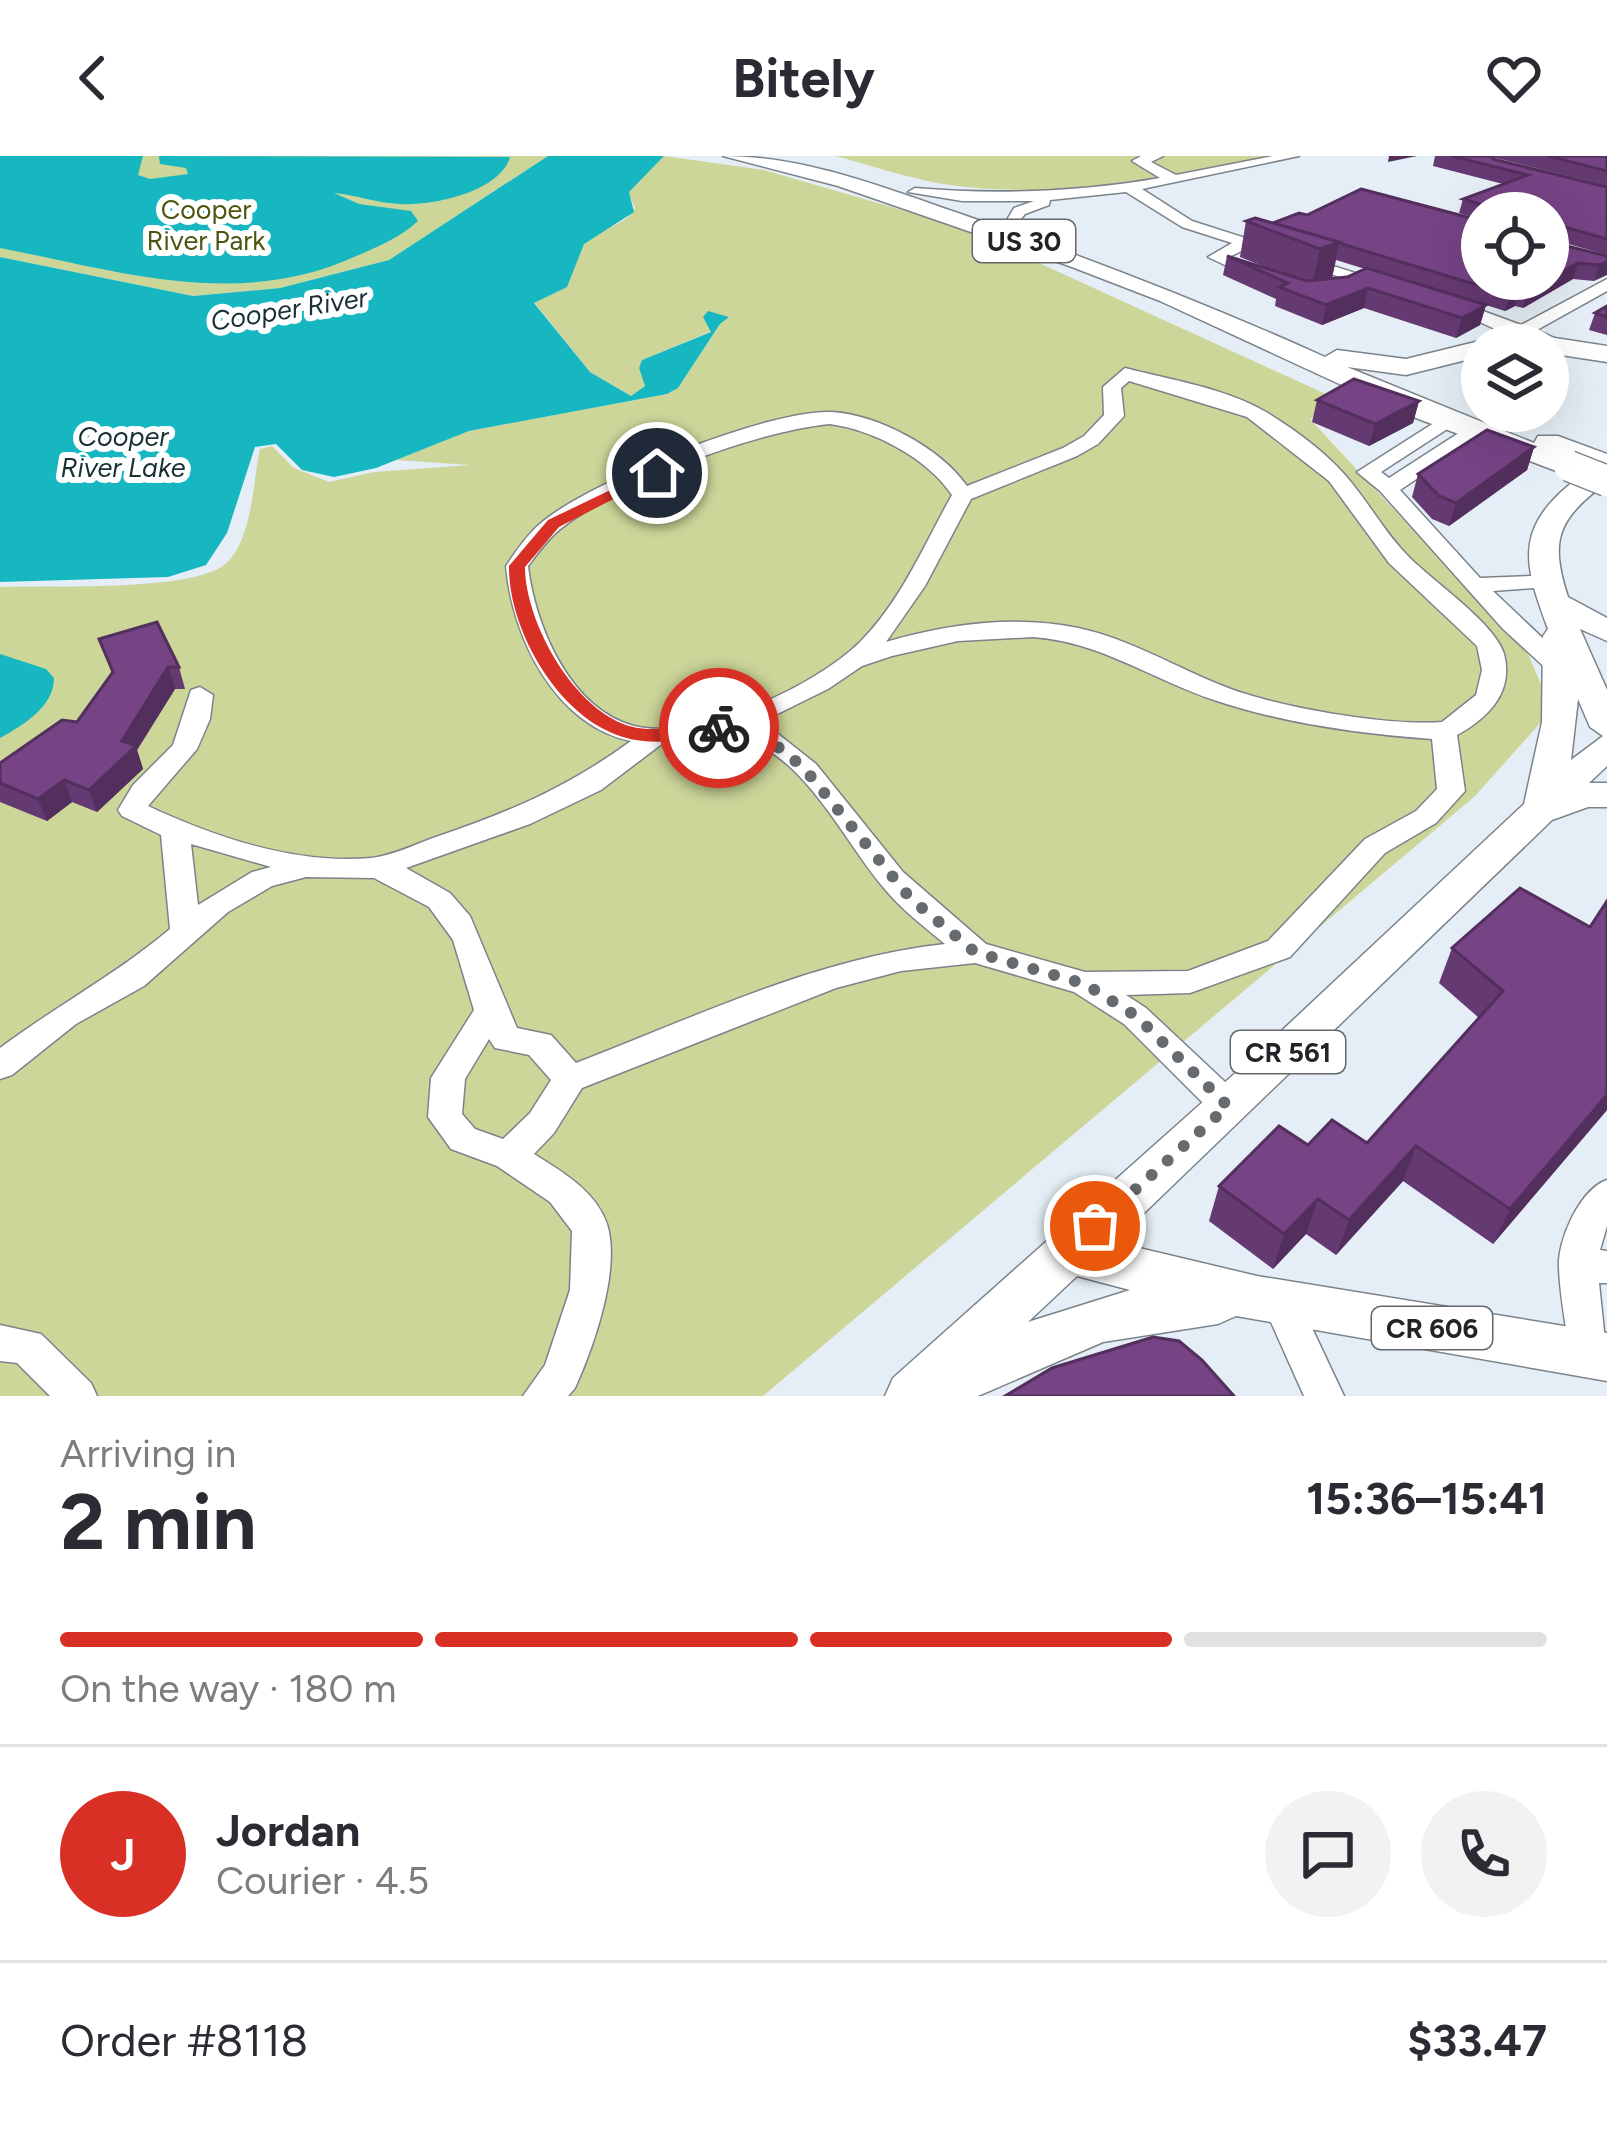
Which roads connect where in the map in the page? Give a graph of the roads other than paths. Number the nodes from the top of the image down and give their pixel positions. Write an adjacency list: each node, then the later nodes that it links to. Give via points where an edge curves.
1 (733, 156): 20 (highway, US 30, via 973,222)
2 (773, 156): 7 (highway, US 30)
3 (1156, 156): 5 (street, via 1139,161)
4 (1292, 156): 5 (street)
5 (1173, 179): 6 (street)
6 (1127, 186): 8 (street); 10 (street, via 1186,224)
7 (915, 192): 8 (street, via 993,200); 9 (highway, US 30)
8 (1078, 193): 9 (street, via 1018,211)
9 (1012, 225): 20 (highway, US 30)
10 (1247, 242): 11 (street); 12 (street, via 1216,257)
11 (1361, 278): 14 (street); 15 (street)
12 (1280, 284)
13 (1607, 284): 18 (street)
14 (1401, 290)
15 (1336, 291)
16 (1421, 296): 17 (street)
17 (1489, 324)
18 (1536, 324)
19 (1569, 346): 22 (highway)
20 (1305, 351): 23 (highway, via 1390,367); 24 (highway, US 30)
21 (1461, 352): 23 (highway)
22 (1607, 354)
23 (1444, 357): 24 (highway, via 1418,382)
24 (1451, 417): 25 (highway, US 30); 25 (highway, US 30); 28 (street, via 1366,472)
25 (1592, 463): 26 (highway, US 30, bridge); 29 (main road, via 1543,538)
26 (1607, 481)
27 (963, 495): 31 (street, via 914,585); 36 (street, via 1091,440 1114,416 1112,387 1125,374 1254,413 1336,476 1397,558 1488,644 1492,689); 37 (street, via 912,448 830,418 755,433 554,524 517,566 527,625 583,705 626,733)
28 (1474, 585): 29 (street); 32 (street)
29 (1551, 591): 30 (main road); 32 (main road); 35 (main road)
30 (1607, 631)
31 (851, 663): 34 (street); 36 (street, via 904,641 1007,629 1062,632 1224,696)
32 (1561, 669): 40 (main road, via 1557,756)
33 (200, 695): 41 (street, via 189,748 146,782 132,810)
34 (730, 726): 37 (street); 45 (street, via 762,734 804,768 910,898)
35 (1607, 727)
36 (1444, 731): 46 (street, via 1451,791 1442,805 1376,846 1280,949 1190,982)
37 (658, 734): 43 (street, via 538,810)
38 (1607, 746): 40 (main road, CR 561)
39 (1607, 795): 40 (main road, via 1562,800)
40 (1540, 814): 50 (main road, CR 561)
41 (176, 830): 42 (street); 44 (street)
42 (306, 867): 43 (street); 44 (street, via 262,879)
43 (377, 868): 47 (street, via 449,904 477,961)
44 (186, 933): 48 (street, via 133,979 65,1016)
45 (975, 952): 46 (street); 49 (street, via 829,978)
46 (1085, 984): 50 (street, via 1136,1016)
47 (488, 1014): 49 (street, via 507,1039 539,1044); 51 (street, via 448,1078 445,1117 463,1138)
48 (0, 1066)
49 (570, 1079): 51 (street)
50 (1228, 1106): 53 (main road, CR 561)
51 (509, 1156): 59 (street, via 563,1191 590,1227 589,1290 562,1375)
52 (1607, 1195): 54 (street, via 1591,1215)
53 (1065, 1252): 55 (main road, CR 606); 60 (main road, CR 561)
54 (1592, 1266): 57 (street)
55 (1269, 1301): 57 (main road, CR 606); 61 (main road, via 1165,1303 1106,1315); 62 (street)
56 (0, 1343): 58 (street, via 27,1347)
57 (1598, 1355)
58 (76, 1396)
59 (543, 1396)
60 (912, 1396)
61 (923, 1396)
62 (1324, 1396)

